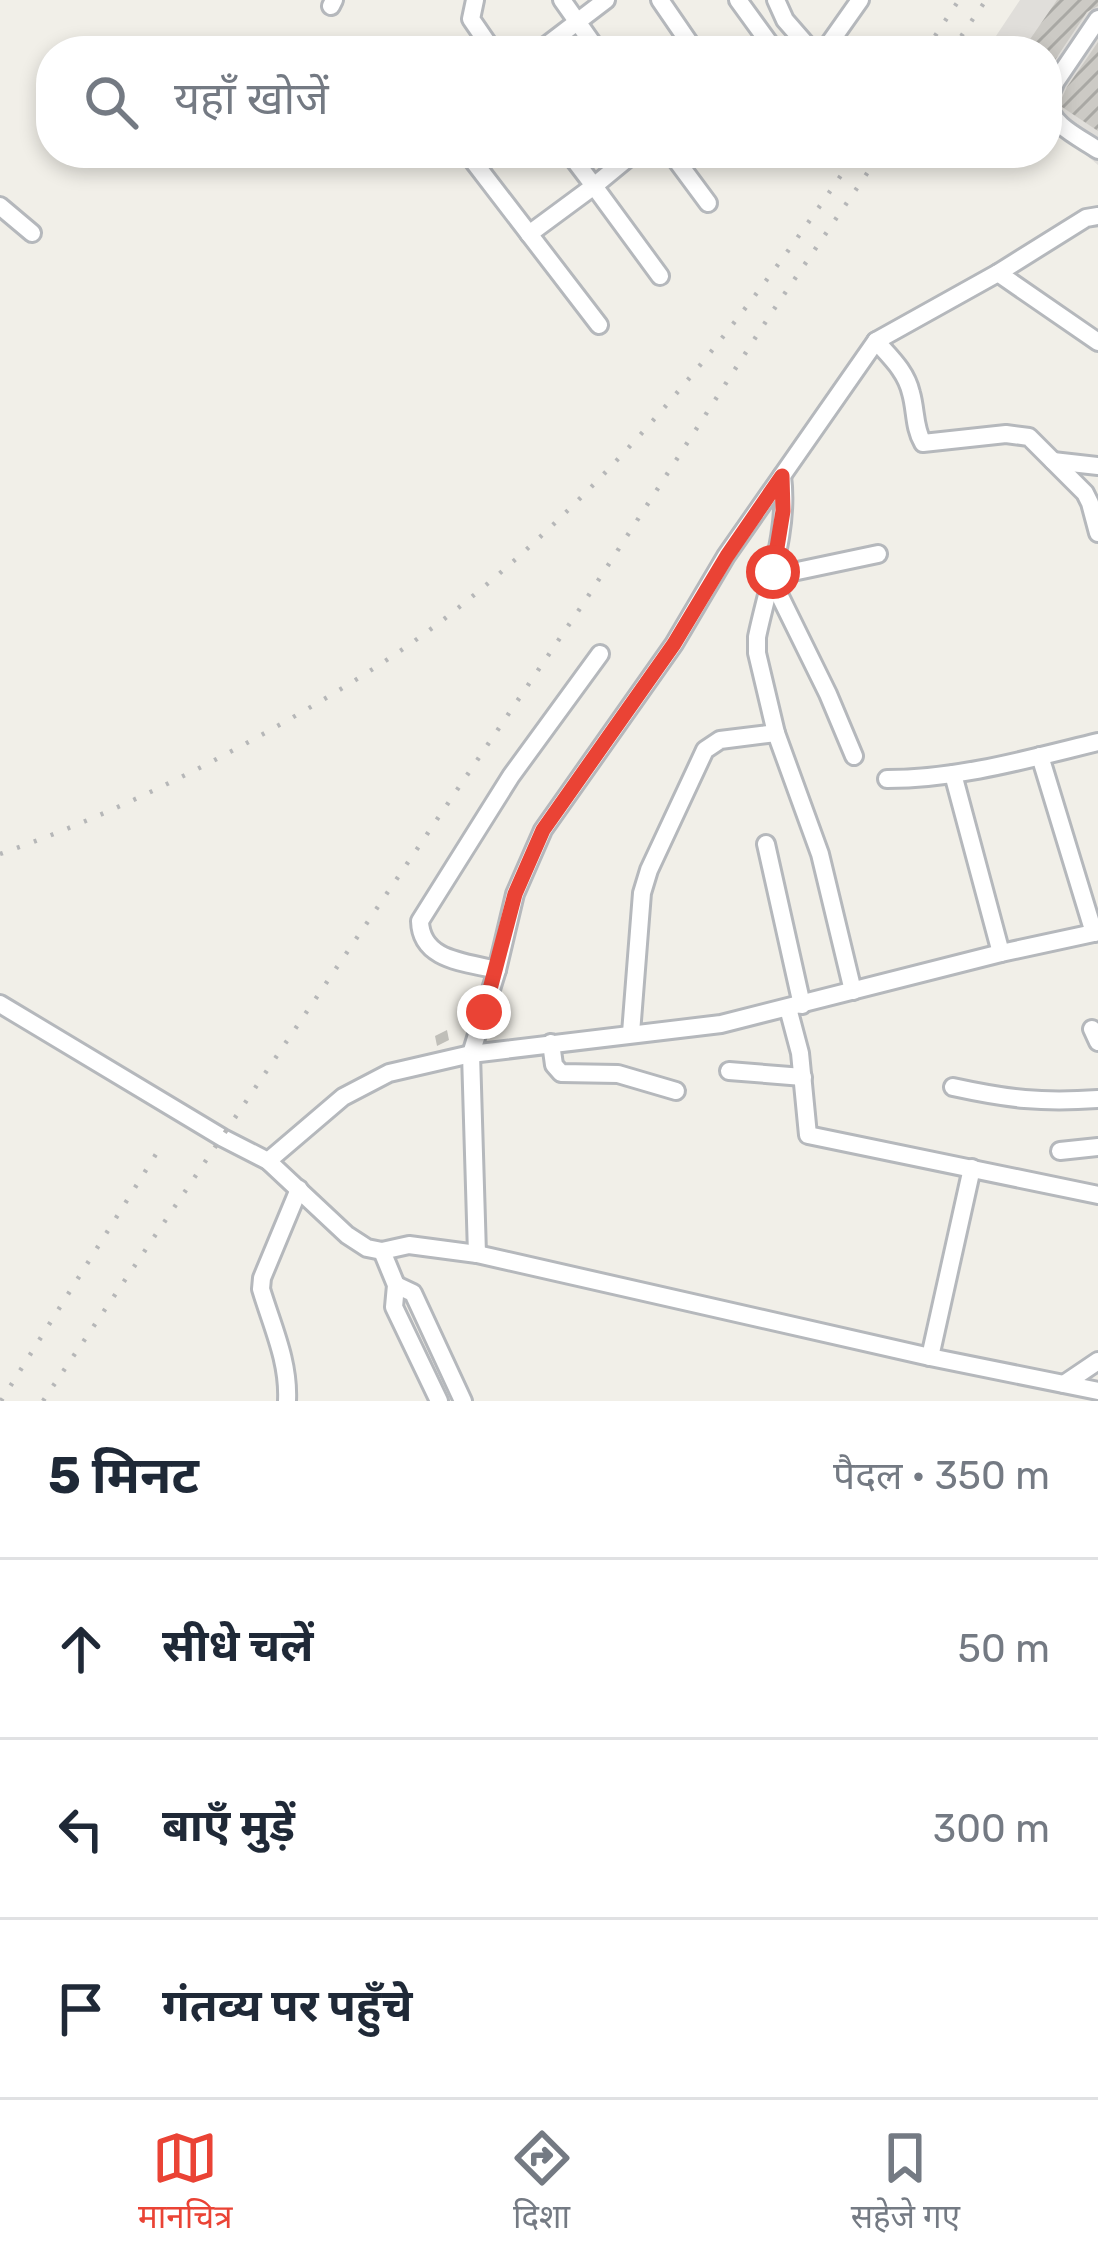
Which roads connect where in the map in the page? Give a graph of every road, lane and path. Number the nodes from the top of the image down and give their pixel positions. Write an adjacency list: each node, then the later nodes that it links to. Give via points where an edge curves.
1 (475, 0): 10 (street, via 471,19)
2 (562, 0): 9 (street)
3 (606, 0): 9 (street)
4 (660, 0): 13 (street)
5 (738, 0): 14 (street)
6 (776, 0): 15 (street)
7 (860, 0): 16 (street)
8 (1098, 19): 17 (street)
9 (578, 22): 11 (street); 12 (street)
10 (483, 36)
11 (559, 36)
12 (588, 36)
13 (685, 36)
14 (764, 36)
15 (798, 36)
16 (835, 36)
17 (1062, 72)
18 (1062, 126): 19 (street)
19 (1098, 150)
20 (478, 168): 29 (street)
21 (580, 168): 24 (street)
22 (616, 168): 24 (street)
23 (682, 168): 25 (street)
24 (594, 186): 29 (street); 31 (street)
25 (708, 203)
26 (0, 206): 28 (street)
27 (1098, 216): 30 (street)
28 (32, 233)
29 (529, 234): 32 (street)
30 (998, 273): 33 (street); 34 (street)
31 (660, 276)
32 (599, 325)
33 (875, 341): 35 (street, via 908,382 923,443 1019,435); 37 (street)
34 (1098, 342)
35 (1053, 460): 36 (street); 38 (street, via 1090,502)
36 (1098, 466)
37 (782, 476): 40 (street); 51 (street, via 543,830 515,894)
38 (1098, 533)
39 (878, 554): 40 (street)
40 (772, 574): 42 (street, via 757,652); 44 (street)
41 (600, 654): 51 (street, via 420,921 429,949)
42 (776, 733): 52 (street, via 820,854); 55 (street, via 720,740 704,751 642,893)
43 (1098, 742): 45 (street)
44 (854, 756)
45 (1040, 756): 46 (street); 49 (street)
46 (953, 774): 47 (street); 50 (street)
47 (887, 779)
48 (766, 844): 54 (street)
49 (1096, 932): 50 (street)
50 (1000, 953): 52 (street)
51 (497, 970): 57 (street)
52 (853, 991): 54 (street)
53 (0, 1004): 65 (street)
54 (795, 1006): 55 (street); 59 (street)
55 (631, 1033): 56 (street)
56 (551, 1042): 57 (street); 61 (street, via 561,1073 617,1074)
57 (471, 1054): 65 (street, via 389,1073 343,1097); 70 (street)
58 (729, 1071): 59 (street)
59 (803, 1077): 66 (street, via 808,1135)
60 (953, 1087): 62 (street, via 1014,1100)
61 (676, 1090)
62 (1098, 1099)
63 (1098, 1147): 64 (street)
64 (1060, 1151)
65 (268, 1161): 67 (street)
66 (972, 1168): 68 (street); 72 (street)
67 (299, 1189): 69 (street, via 346,1235); 76 (street, via 261,1289 284,1359)
68 (1098, 1195)
69 (382, 1251): 70 (street, via 410,1245); 71 (street)
70 (477, 1254): 72 (street)
71 (396, 1285): 77 (street, via 394,1307); 78 (street, via 412,1293)
72 (930, 1357): 74 (street)
73 (1098, 1361): 74 (street)
74 (1064, 1384): 75 (street)
75 (1098, 1391)
76 (287, 1401)
77 (439, 1401)
78 (463, 1401)

